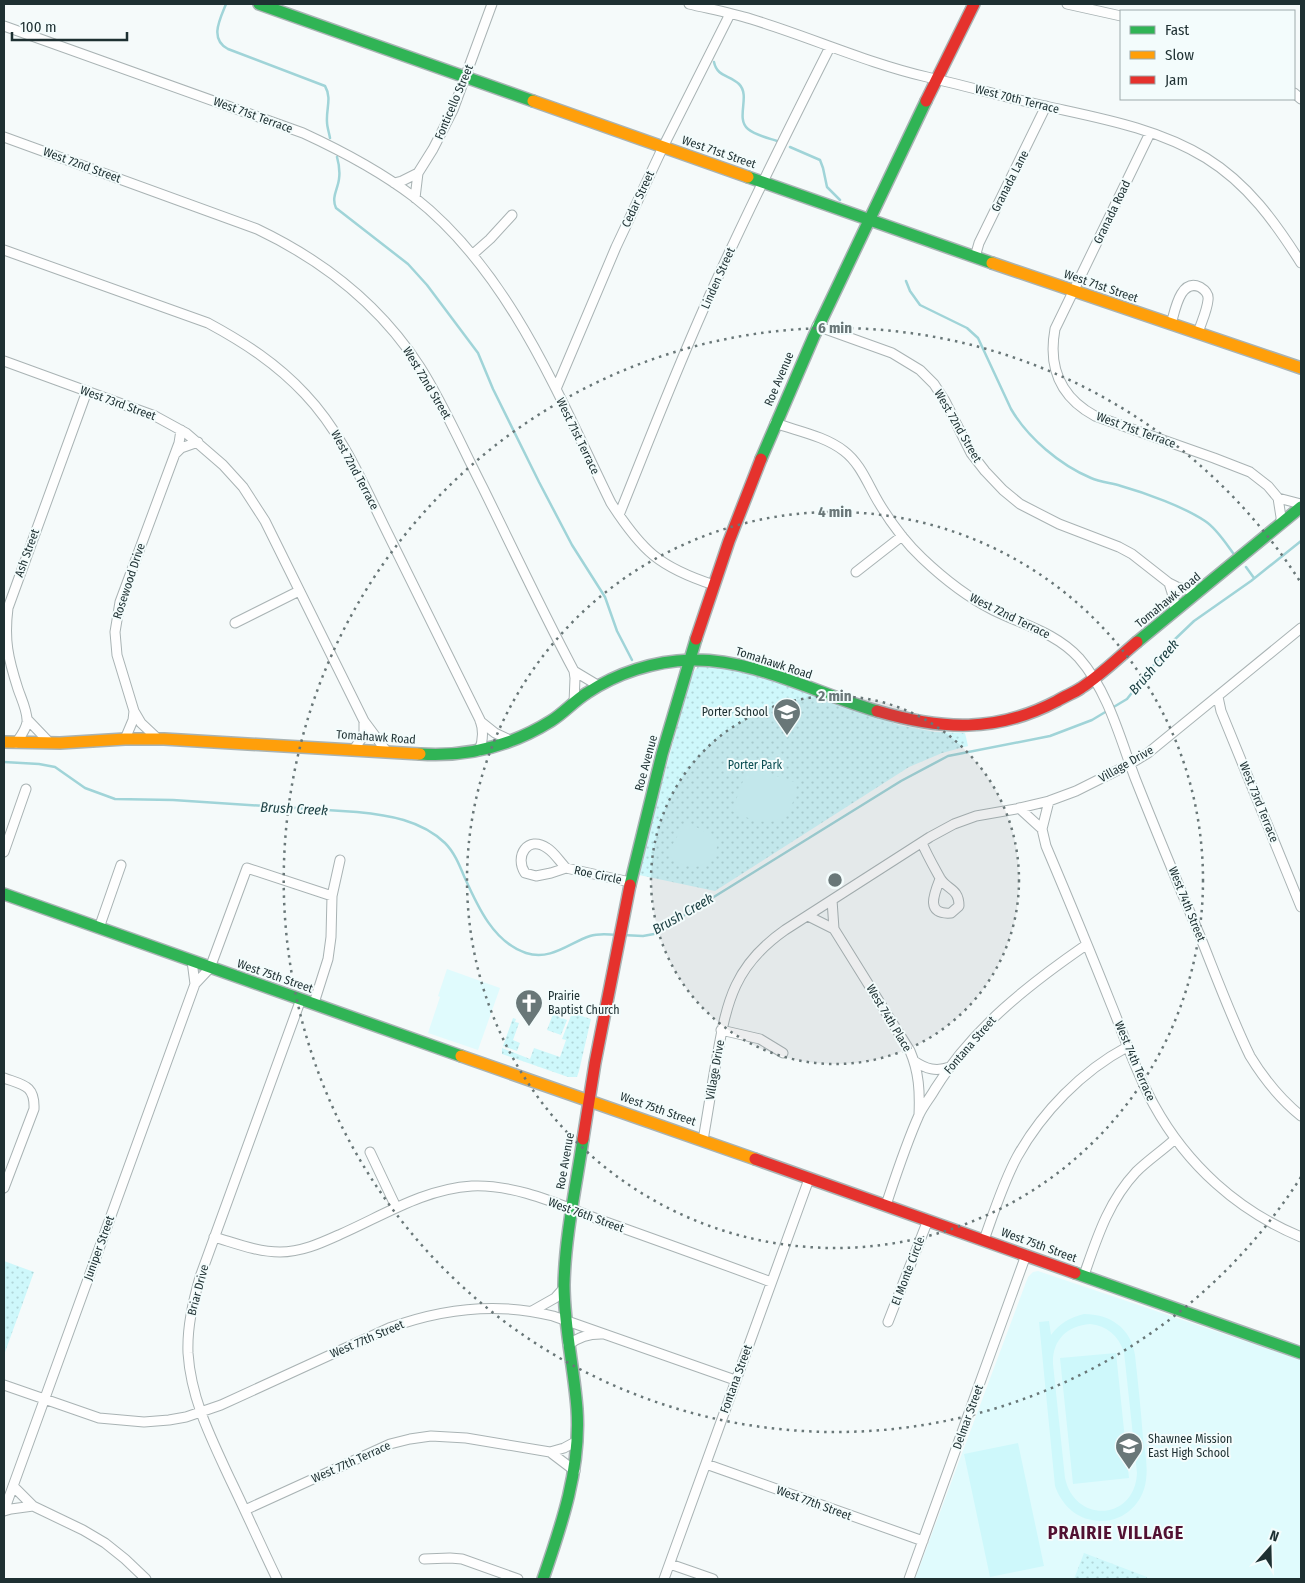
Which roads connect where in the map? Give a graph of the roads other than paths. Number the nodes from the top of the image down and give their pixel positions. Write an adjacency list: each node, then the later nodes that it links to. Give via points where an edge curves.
1 (258, 4): 10 (main road, West 71st Street)
2 (492, 4): 10 (street, Fonticello Street)
3 (689, 4): 6 (street, West 70th Terrace)
4 (974, 4): 11 (main road, Roe Avenue)
5 (1067, 4): 7 (street)
6 (730, 14): 9 (street, West 70th Terrace); 15 (street, Cedar Street)
7 (1120, 16)
8 (4, 26): 17 (street, West 71st Terrace, via 303,133 352,156)
9 (830, 47): 11 (street, West 70th Terrace); 18 (street, Linden Street)
10 (466, 77): 15 (main road, West 71st Street); 16 (street, Fonticello Street, via 443,132)
11 (938, 79): 12 (street, West 70th Terrace); 21 (main road, Roe Avenue)
12 (1046, 106): 13 (street, West 70th Terrace); 24 (street, Granada Lane)
13 (1150, 132): 25 (street, West 70th Terrace, via 1192,150 1231,176 1261,205); 26 (street, Granada Road)
14 (4, 137): 52 (street, West 72nd Street, via 277,238 339,278 366,302 408,350 442,405)
15 (663, 147): 18 (main road, West 71st Street); 32 (street, Cedar Street, via 616,247)
16 (418, 173): 17 (street); 19 (street, Fonticello Street)
17 (394, 182): 19 (street, West 71st Terrace)
18 (764, 182): 21 (main road, West 71st Street); 40 (street, Linden Street, via 668,391)
19 (415, 198): 23 (street, West 71st Terrace)
20 (512, 215): 23 (street)
21 (868, 219): 24 (main road, West 71st Street); 28 (main road, Roe Avenue)
22 (4, 250): 59 (street, West 72nd Terrace, via 208,323 240,340 282,371 335,432)
23 (472, 254): 32 (street, West 71st Terrace, via 504,296)
24 (975, 256): 26 (main road, West 71st Street)
25 (1301, 263)
26 (1073, 290): 27 (main road, West 71st Street); 38 (street, West 71st Terrace, via 1055,329 1053,343 1057,373 1070,396 1095,416 1240,467 1263,482)
27 (1171, 324): 29 (main road, West 71st Street); 29 (street, via 1184,290 1189,286 1200,287 1208,299)
28 (817, 326): 34 (main road, Roe Avenue); 44 (street, West 72nd Street, via 892,353 920,370 946,401 971,453 1003,490 1039,515 1132,554)
29 (1198, 333): 31 (main road, West 71st Street)
30 (4, 361): 33 (street, West 73rd Street)
31 (1301, 368)
32 (556, 389): 40 (street, West 71st Terrace)
33 (87, 391): 35 (street, West 73rd Street, via 142,410); 58 (street, Ash Street, via 8,608 6,643)
34 (775, 424): 42 (street, West 72nd Terrace, via 826,441 851,457); 45 (main road, Roe Avenue)
35 (181, 430): 36 (street, West 73rd Street); 37 (street, Rosewood Drive)
36 (198, 442): 37 (street, via 181,448); 46 (street, West 73rd Street, via 224,465 251,499)
37 (175, 454): 57 (street, Rosewood Drive, via 120,602 116,622 117,655)
38 (1278, 498): 39 (street); 41 (street)
39 (1301, 506): 41 (main road, Tomahawk Road)
40 (619, 515): 45 (street, West 71st Terrace, via 640,544 660,561 683,574)
41 (1281, 524): 47 (main road, Tomahawk Road)
42 (902, 536): 43 (street); 53 (street, West 72nd Terrace, via 921,557 966,594 1060,640)
43 (856, 572)
44 (1169, 583): 47 (street, West 72nd Street); 48 (street)
45 (714, 585): 51 (main road, Roe Avenue)
46 (299, 591): 49 (street); 60 (street, West 73rd Street)
47 (1200, 592): 48 (main road, Tomahawk Road)
48 (1175, 611): 53 (main road, Tomahawk Road)
49 (235, 623)
50 (1300, 632): 55 (street, Village Drive)
51 (689, 660): 53 (main road, Tomahawk Road, via 740,665 898,719 939,726 994,724 1024,716 1060,701); 54 (main road, Tomahawk Road, via 645,667); 81 (main road, Roe Avenue)
52 (574, 671): 54 (street); 56 (street, West 72nd Street)
53 (1093, 678): 70 (street, West 74th Street)
54 (599, 686): 56 (main road, Tomahawk Road)
55 (1218, 697): 70 (street, Village Drive); 85 (street, West 73rd Terrace)
56 (574, 702): 63 (main road, Tomahawk Road, via 548,723)
57 (134, 711): 61 (street); 62 (street, Rosewood Drive)
58 (27, 719): 65 (street); 66 (street, Ash Street)
59 (480, 720): 63 (street, West 72nd Terrace, via 495,733); 69 (street, West 72nd Terrace, via 482,738)
60 (364, 721): 67 (street, via 364,735); 68 (street, West 73rd Street)
61 (125, 739): 62 (main road, Tomahawk Road); 66 (main road, Tomahawk Road)
62 (158, 739): 67 (main road, Tomahawk Road)
63 (512, 741): 69 (main road, Tomahawk Road)
64 (4, 742): 65 (main road, Tomahawk Road)
65 (16, 743): 66 (main road, Tomahawk Road)
66 (50, 743)
67 (354, 749): 68 (main road, Tomahawk Road)
68 (387, 752): 69 (main road, Tomahawk Road, via 435,755)
69 (479, 752)
70 (1130, 764): 72 (street, Village Drive); 103 (street, West 74th Street, via 1250,1056 1274,1092)
71 (26, 789): 76 (street)
72 (1048, 801): 73 (street, Village Drive); 74 (street, West 74th Terrace)
73 (1019, 808): 74 (street); 75 (street, Village Drive, via 961,821)
74 (1042, 829): 89 (street, West 74th Terrace)
75 (922, 843): 80 (street); 84 (street, Village Drive)
76 (4, 852)
77 (340, 860): 83 (street)
78 (121, 865): 87 (street)
79 (566, 868): 79 (street, Roe Circle, via 536,876 525,873 520,866 520,857 531,844 540,845 548,848); 81 (street, Roe Circle)
80 (940, 879)
81 (630, 882): 101 (main road, Roe Avenue)
82 (4, 894): 87 (main road, West 75th Street)
83 (332, 896): 91 (street, Juniper Street, via 247,868); 94 (street, via 328,959)
84 (832, 900): 86 (street, Village Drive); 88 (street, West 74th Place)
85 (1301, 907)
86 (808, 916): 88 (street); 95 (street, Village Drive, via 776,936 750,961 734,987)
87 (99, 928): 90 (main road, West 75th Street)
88 (834, 929): 98 (street, West 74th Place)
89 (1086, 945): 96 (street, West 74th Terrace); 99 (street, Fontana Street, via 1008,1004 973,1038)
90 (192, 961): 91 (main road, West 75th Street); 92 (street, Juniper Street)
91 (210, 968): 92 (street, Juniper Street); 93 (main road, West 75th Street)
92 (195, 984): 128 (street, Juniper Street)
93 (301, 999): 94 (main road, West 75th Street); 113 (street, Briar Drive)
94 (314, 1004): 101 (main road, West 75th Street)
95 (721, 1030): 97 (street, Village Drive, via 760,1039); 105 (street, Village Drive)
96 (1127, 1047): 104 (street, West 74th Terrace, via 1153,1104); 115 (street, via 1064,1095 1032,1134 1004,1185)
97 (783, 1054)
98 (914, 1061): 99 (street, via 933,1070); 102 (street, West 74th Place, via 919,1087)
99 (950, 1067): 102 (street, Fontana Street)
100 (4, 1078): 108 (street, via 31,1090 34,1098 34,1109)
101 (589, 1099): 105 (main road, West 75th Street); 111 (main road, Roe Avenue)
102 (919, 1115): 109 (street, Fontana Street)
103 (1301, 1116)
104 (1174, 1139): 114 (street, West 74th Terrace, via 1230,1196 1266,1220); 117 (street, via 1147,1161 1120,1191 1101,1226)
105 (702, 1140): 107 (main road, West 75th Street)
106 (370, 1152): 110 (street)
107 (809, 1179): 109 (main road, West 75th Street); 118 (street, Fontana Street)
108 (4, 1188)
109 (886, 1205): 112 (main road, West 75th Street)
110 (396, 1208): 111 (street, West 76th Street, via 445,1190 473,1186 522,1192); 113 (street, West 76th Street, via 318,1244 295,1251 259,1249)
111 (572, 1209): 118 (street, West 76th Street); 119 (main road, Roe Avenue)
112 (928, 1220): 115 (main road, West 75th Street); 122 (street, El Monte Circle)
113 (214, 1237): 129 (street, Briar Drive, via 194,1300 189,1331 191,1375)
114 (1301, 1237)
115 (984, 1240): 116 (main road, West 75th Street)
116 (1026, 1255): 117 (main road, West 75th Street); 138 (street, Delmar Street)
117 (1084, 1275): 125 (main road, West 75th Street)
118 (771, 1282): 126 (street, Fontana Street)
119 (564, 1288): 120 (street, via 555,1298); 121 (main road, Roe Avenue)
120 (532, 1311): 121 (street, West 77th Street); 129 (street, West 77th Street, via 468,1309 406,1322)
121 (565, 1320): 123 (street, West 77th Street); 124 (main road, Roe Avenue)
122 (888, 1322)
123 (606, 1334): 124 (street, via 590,1334); 126 (street, West 77th Street)
124 (568, 1345): 130 (main road, Roe Avenue, via 577,1409)
125 (1301, 1353)
126 (735, 1380): 132 (street, Fontana Street)
127 (4, 1385): 128 (street, West 77th Street)
128 (44, 1399): 129 (street, West 77th Street, via 84,1414 120,1421 170,1420); 134 (street, Juniper Street)
129 (201, 1412): 136 (street, Briar Drive)
130 (577, 1441): 131 (street); 133 (main road, Roe Avenue)
131 (550, 1452): 133 (street, West 77th Terrace); 136 (street, West 77th Terrace, via 466,1438 431,1436 410,1439 372,1451)
132 (706, 1464): 138 (street, West 77th Street); 140 (street, Fontana Street)
133 (575, 1471): 144 (main road, Roe Avenue, via 567,1510)
134 (13, 1486): 135 (street); 137 (street, Juniper Street)
135 (33, 1506): 137 (street); 141 (street, via 105,1543)
136 (245, 1510): 142 (street, Briar Drive)
137 (4, 1511)
138 (923, 1541): 147 (street, Delmar Street)
139 (424, 1559): 143 (street, via 462,1559)
140 (670, 1564): 145 (street, Fontana Street); 146 (street)
141 (146, 1579)
142 (277, 1579)
143 (518, 1579)
144 (543, 1579)
145 (664, 1579)
146 (713, 1579)
147 (909, 1579)

